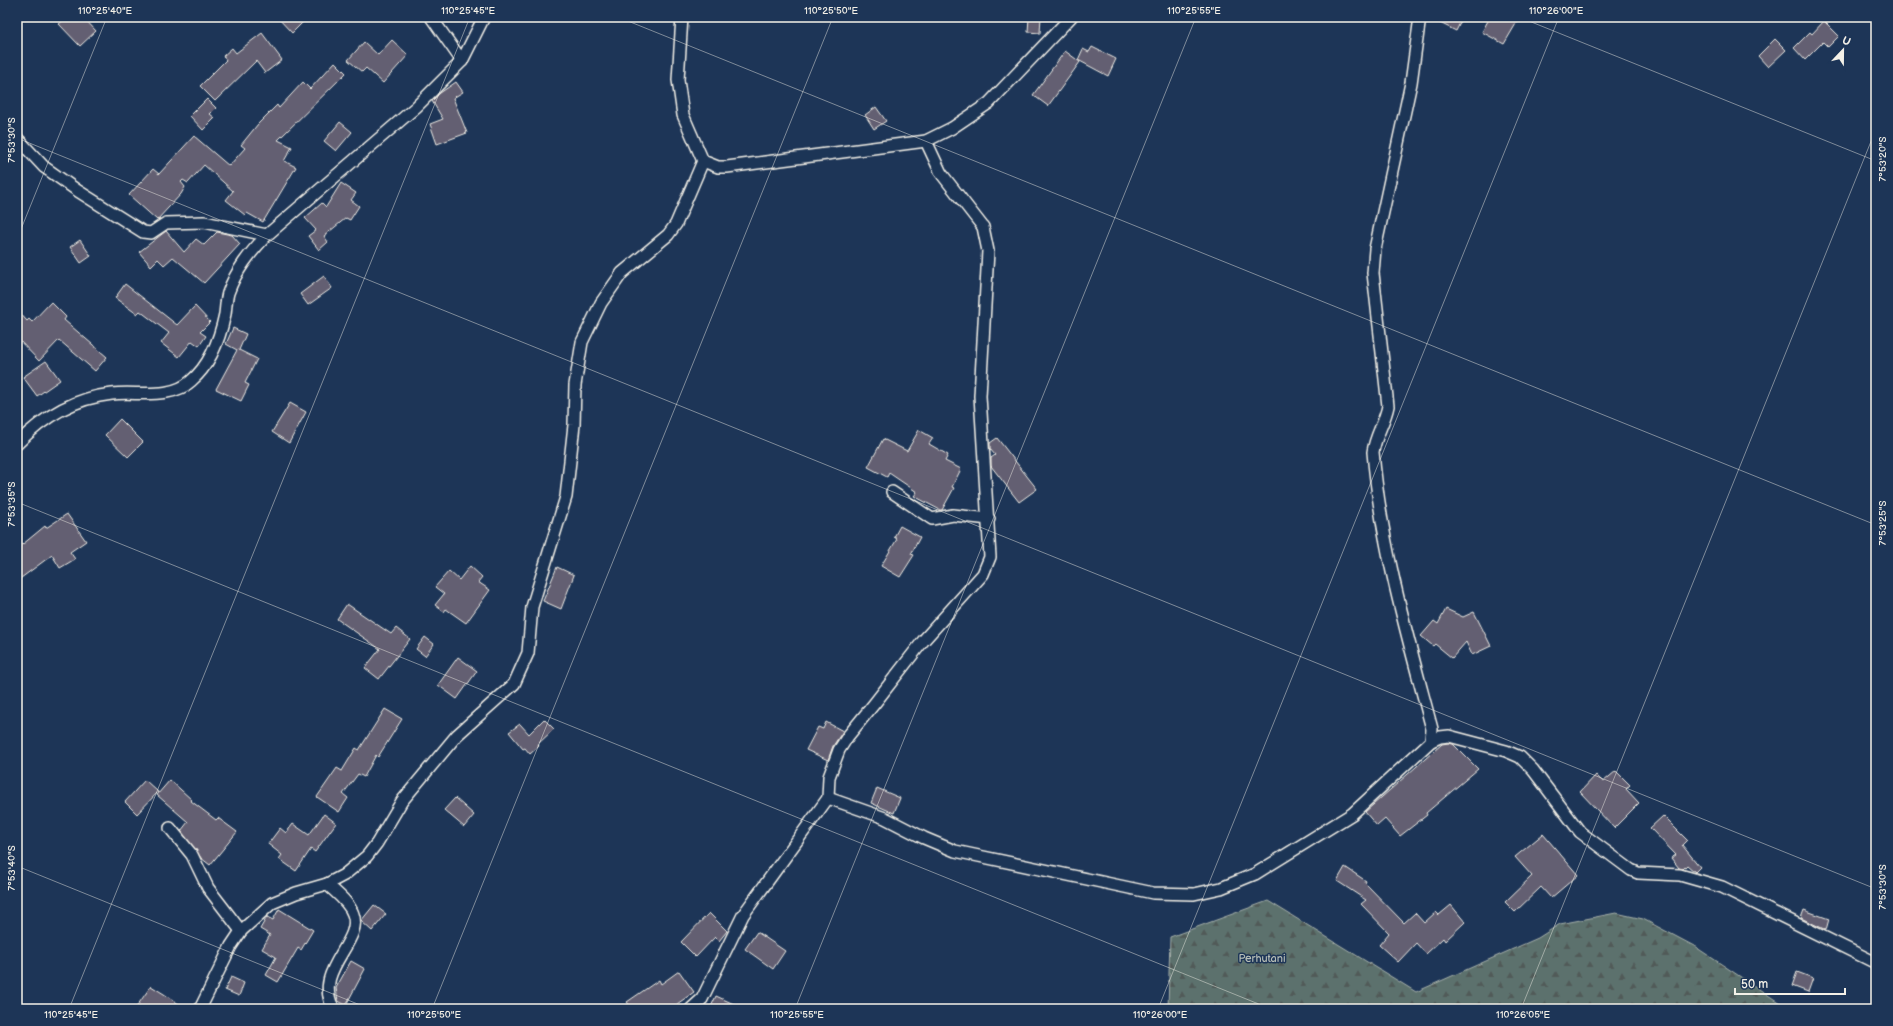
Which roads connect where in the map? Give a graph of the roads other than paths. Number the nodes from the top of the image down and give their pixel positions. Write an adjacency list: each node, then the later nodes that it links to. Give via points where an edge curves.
1 (431, 17): 6 (street)
2 (484, 17): 6 (street)
3 (682, 17): 9 (street, via 678,80 683,116)
4 (1071, 17): 8 (street, via 989,102 952,128)
5 (1420, 17): 14 (street, via 1411,83 1375,249 1373,273 1388,406 1386,419 1372,452 1400,604 1432,729)
6 (462, 61): 10 (street, via 416,107)
7 (17, 138): 10 (street, via 44,167 143,232 151,233 166,223 204,222)
8 (926, 140): 9 (street, via 727,167 718,167); 13 (street, via 941,173 983,227 988,251 980,396)
9 (703, 161): 17 (street, via 676,224 668,235 622,273 601,303 582,342 575,384 574,425 566,497 532,607 528,653 523,667 514,684 457,735 402,801 367,856 344,875)
10 (267, 235): 11 (street, via 246,257 237,273 228,294 218,341 207,363 191,382 181,388 161,392 113,394 90,398 51,415)
11 (17, 444)
12 (892, 492): 13 (street, via 932,519 954,515)
13 (989, 519): 15 (street, via 990,557 982,574 923,641 848,736 839,750 829,777)
14 (1431, 741): 15 (street, via 1352,814 1255,874 1221,888 1194,894 1152,893 955,851 885,818); 19 (street, via 1450,736 1520,757 1533,770 1580,832 1631,870 1638,873 1680,875 1722,887)
15 (828, 798): 20 (street, via 743,915)
16 (170, 828): 18 (street, via 192,855 208,888)
17 (327, 884): 18 (street, via 272,903); 22 (street, via 346,902 355,920 328,983 329,1001)
18 (241, 931): 21 (street, via 230,946)
19 (1876, 963)
20 (701, 1004): 23 (street)
21 (200, 1009)
22 (334, 1009)
23 (691, 1009)

